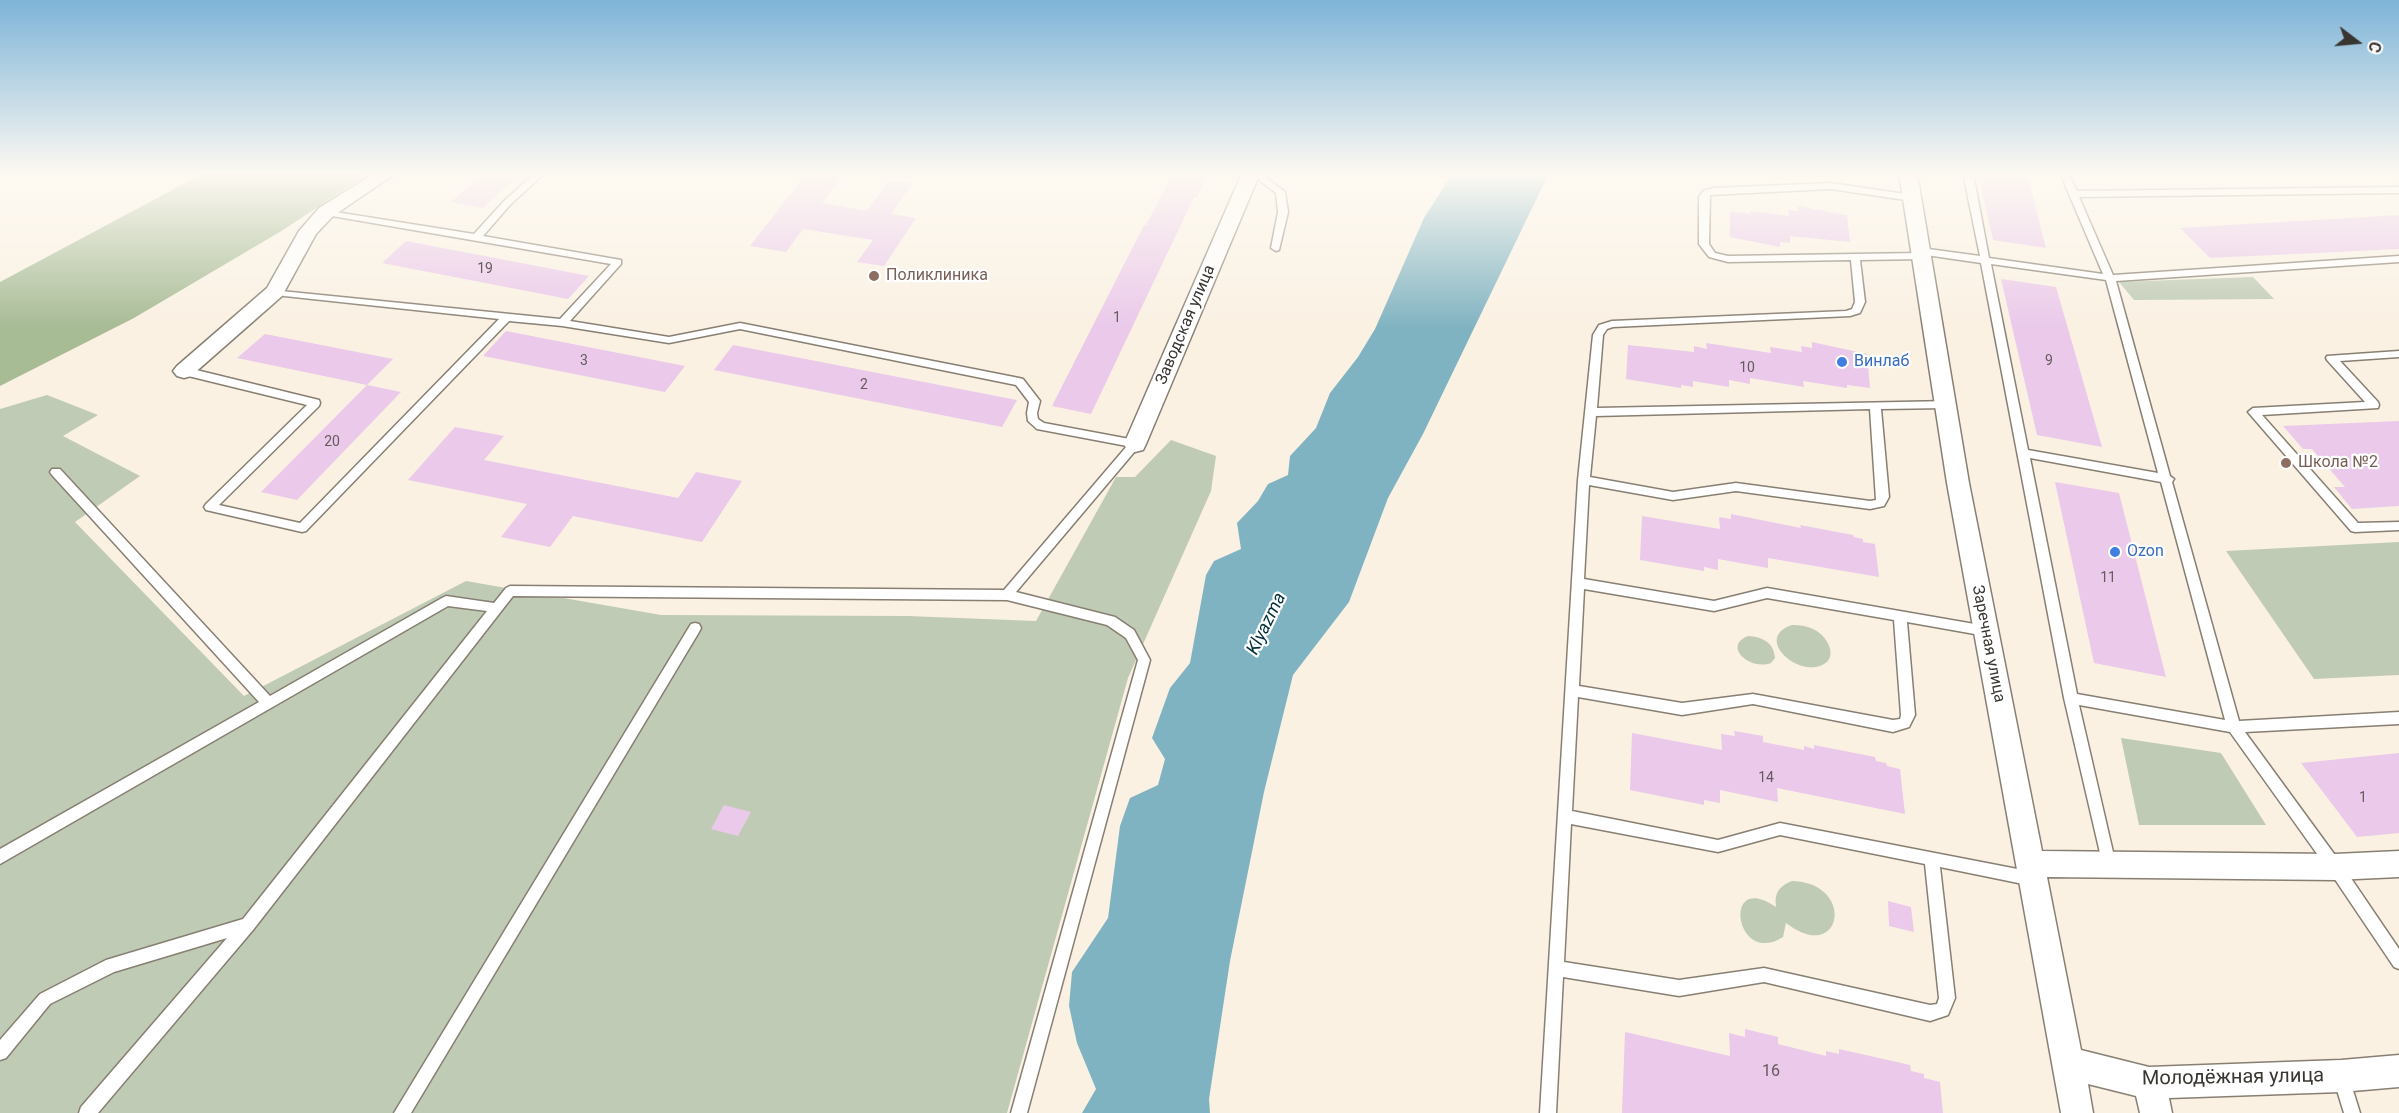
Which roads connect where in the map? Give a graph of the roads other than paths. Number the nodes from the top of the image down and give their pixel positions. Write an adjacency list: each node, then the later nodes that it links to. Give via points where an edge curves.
1 (314, 225): 17 (street)
2 (404, 225): 10 (lane)
3 (488, 225): 10 (lane)
4 (1230, 225): 25 (street, Заводская улица)
5 (1280, 225): 11 (lane)
6 (1704, 225): 13 (lane, via 1704,244 1712,255 1728,259)
7 (1917, 225): 12 (street, Заречная улица)
8 (1978, 225): 15 (lane)
9 (2088, 225): 16 (lane)
10 (477, 237): 19 (lane, via 618,262)
11 (1276, 248)
12 (1922, 253): 13 (lane); 15 (lane); 22 (street, Заречная улица)
13 (1855, 256): 24 (lane, via 1860,302 1856,311 1846,314 1603,327 1598,335)
14 (2399, 259): 16 (lane)
15 (1985, 260): 16 (lane); 26 (lane)
16 (2110, 278): 28 (lane)
17 (275, 292): 18 (lane); 21 (street)
18 (507, 317): 19 (lane); 21 (lane, via 302,528 210,507 315,403)
19 (562, 323): 25 (lane, via 669,340 740,326 1020,382 1035,401 1033,421 1041,426)
20 (2399, 354): 30 (lane, via 2331,358 2374,405 2253,412 2355,528)
21 (184, 371)
22 (1946, 404): 23 (lane); 36 (street, Заречная улица)
23 (1875, 405): 24 (lane); 29 (lane, via 1883,497 1880,503 1870,505 1736,487 1673,496)
24 (1592, 412): 29 (lane)
25 (1135, 444): 32 (lane)
26 (2022, 453): 28 (lane); 38 (lane)
27 (56, 472): 39 (lane)
28 (2168, 479): 41 (lane)
29 (1584, 480): 31 (lane)
30 (2399, 526)
31 (1578, 583): 34 (lane, via 1702,605 1767,594); 37 (lane)
32 (1007, 595): 33 (lane, via 510,591); 59 (lane, via 1111,621 1130,634 1144,660)
33 (497, 608): 39 (lane, via 446,601); 49 (lane)
34 (1900, 616): 36 (lane); 37 (lane, via 1908,715 1904,723 1893,726 1754,699 1682,709)
35 (695, 628): 58 (lane)
36 (1986, 631): 48 (street, Заречная улица)
37 (1572, 690): 42 (lane)
38 (2071, 698): 41 (lane); 46 (lane)
39 (268, 703): 43 (lane)
40 (2399, 718): 41 (lane)
41 (2234, 727): 47 (lane)
42 (1565, 816): 44 (lane, via 1718,846 1780,829); 51 (lane)
43 (0, 857)
44 (1932, 858): 48 (lane); 51 (lane, via 1947,998 1943,1010 1930,1013 1764,975 1679,988)
45 (2399, 864): 47 (street)
46 (2109, 865): 47 (street); 48 (street)
47 (2334, 867): 50 (lane)
48 (2031, 871): 53 (street, Заречная улица)
49 (248, 926): 52 (lane, via 111,965 45,999); 57 (lane)
50 (2399, 962)
51 (1556, 968): 60 (lane)
52 (0, 1052)
53 (2069, 1063): 56 (street, Молодёжная улица); 61 (street, Заречная улица)
54 (2399, 1071): 55 (street, Молодёжная улица)
55 (2341, 1076): 56 (street, Молодёжная улица); 62 (lane)
56 (2153, 1098)
57 (87, 1113)
58 (402, 1113)
59 (1019, 1113)
60 (1548, 1113)
61 (2077, 1113)
62 (2352, 1113)

